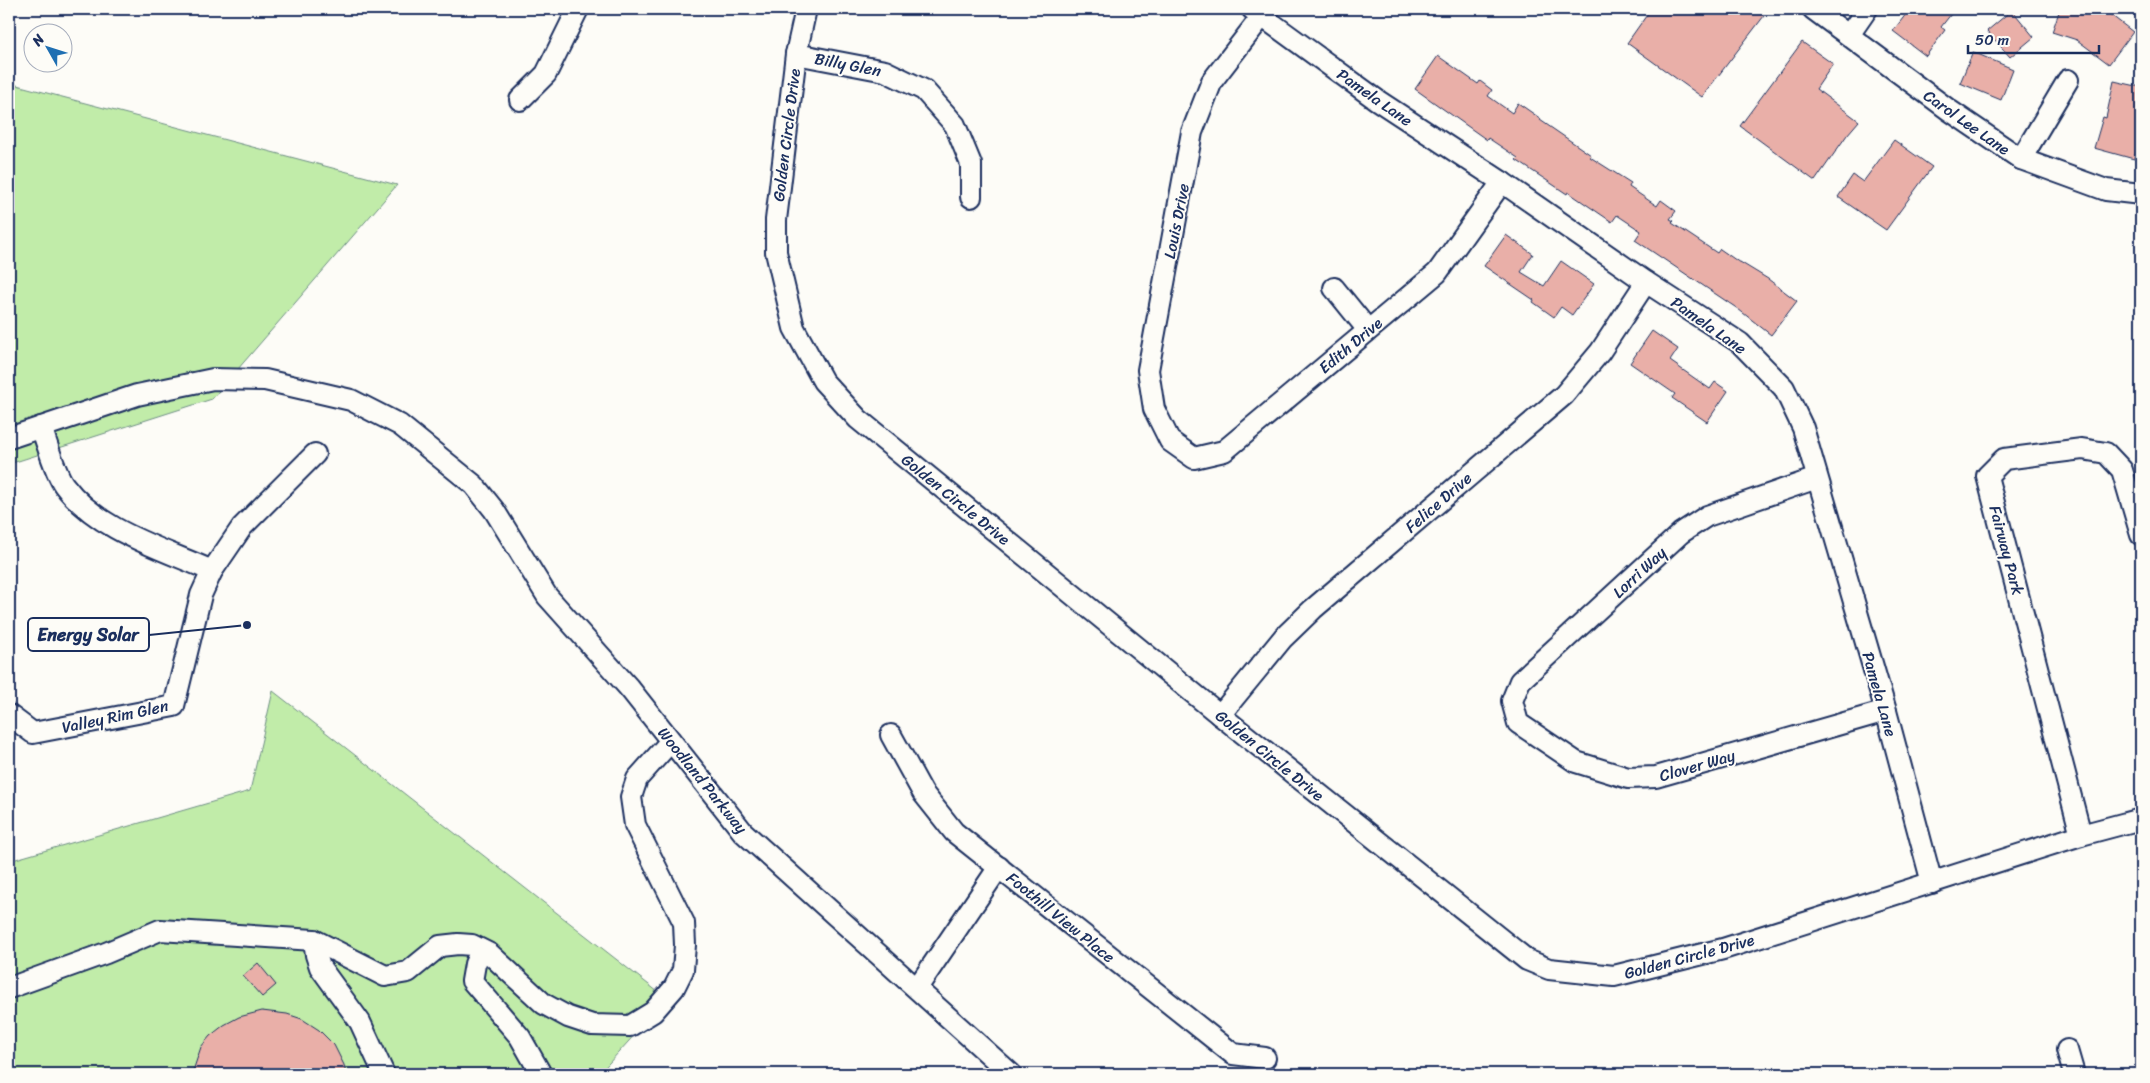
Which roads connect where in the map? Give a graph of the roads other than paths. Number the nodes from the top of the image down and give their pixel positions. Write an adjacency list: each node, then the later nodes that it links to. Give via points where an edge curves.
1 (578, 9): 9 (street, via 546,74)
2 (806, 9): 7 (street, Golden Circle Drive)
3 (1813, 9): 6 (street, Carol Lee Lane)
4 (1867, 9): 6 (street)
5 (1257, 12): 11 (street, Pamela Lane, via 1377,100); 19 (street, Louis Drive, via 1212,81 1192,132 1148,370 1154,409)
6 (1849, 35): 10 (street, Carol Lee Lane)
7 (796, 54): 13 (street, Billy Glen, via 885,71 924,90 955,125 971,164); 26 (street, Golden Circle Drive, via 776,220 776,252 794,328 823,381 858,418)
8 (2068, 80): 10 (street)
9 (520, 100)
10 (2021, 159): 12 (street, Carol Lee Lane, via 2106,190)
11 (1502, 182): 14 (street, Pamela Lane); 16 (street, Edith Drive, via 1437,273)
12 (2141, 194)
13 (971, 197)
14 (1646, 282): 21 (street, Pamela Lane, via 1740,343 1784,388 1803,428); 26 (street, Felice Drive, via 1600,352 1564,395 1313,609 1284,638)
15 (1334, 288): 16 (street)
16 (1368, 330): 19 (street, Edith Drive, via 1224,451 1194,458)
17 (41, 427): 18 (street, Woodland Parkway); 23 (street, via 63,484 89,512 110,526); 29 (street, Woodland Parkway, via 147,393 213,379 265,380 350,400 400,425 474,485 494,510 547,596 630,689)
18 (9, 438)
19 (1170, 441)
20 (315, 454): 23 (street, Valley Rim Glen, via 242,527)
21 (1817, 478): 24 (street, Pamela Lane); 27 (street, Lorri Way, via 1707,516 1681,533 1520,681 1512,701)
22 (2141, 535): 31 (street, Fairway Park, via 2122,470 2106,452 2082,449 2004,459 1988,476)
23 (212, 571): 25 (street, Valley Rim Glen, via 201,595 174,706 33,733)
24 (1886, 711): 27 (street, Clover Way, via 1656,777 1628,778 1576,762); 33 (street, Pamela Lane)
25 (9, 715)
26 (1220, 715): 33 (street, Golden Circle Drive, via 1526,960 1548,969 1614,976 1723,949)
27 (1518, 723)
28 (891, 735): 32 (street, Foothill View Place, via 923,793 954,832)
29 (670, 742): 35 (street, via 637,779 631,797 634,825 684,923 684,970 674,988 653,1012 630,1026 592,1025 576,1020 544,1004 490,954); 37 (street, Woodland Parkway, via 743,832)
30 (2141, 819): 31 (street, Golden Circle Drive)
31 (2081, 835): 33 (street, Golden Circle Drive)
32 (999, 867): 37 (street); 39 (street, Foothill View Place, via 1233,1054)
33 (1932, 883)
34 (314, 940): 35 (street, via 385,976 408,972 440,946 458,944); 36 (street, via 160,930); 40 (street, via 320,967 360,1022)
35 (481, 950): 41 (street, via 472,981 520,1037)
36 (9, 988)
37 (918, 988): 42 (street, Woodland Parkway)
38 (2067, 1050): 43 (street)
39 (1265, 1058)
40 (384, 1074)
41 (541, 1074)
42 (1012, 1074)
43 (2074, 1074)

